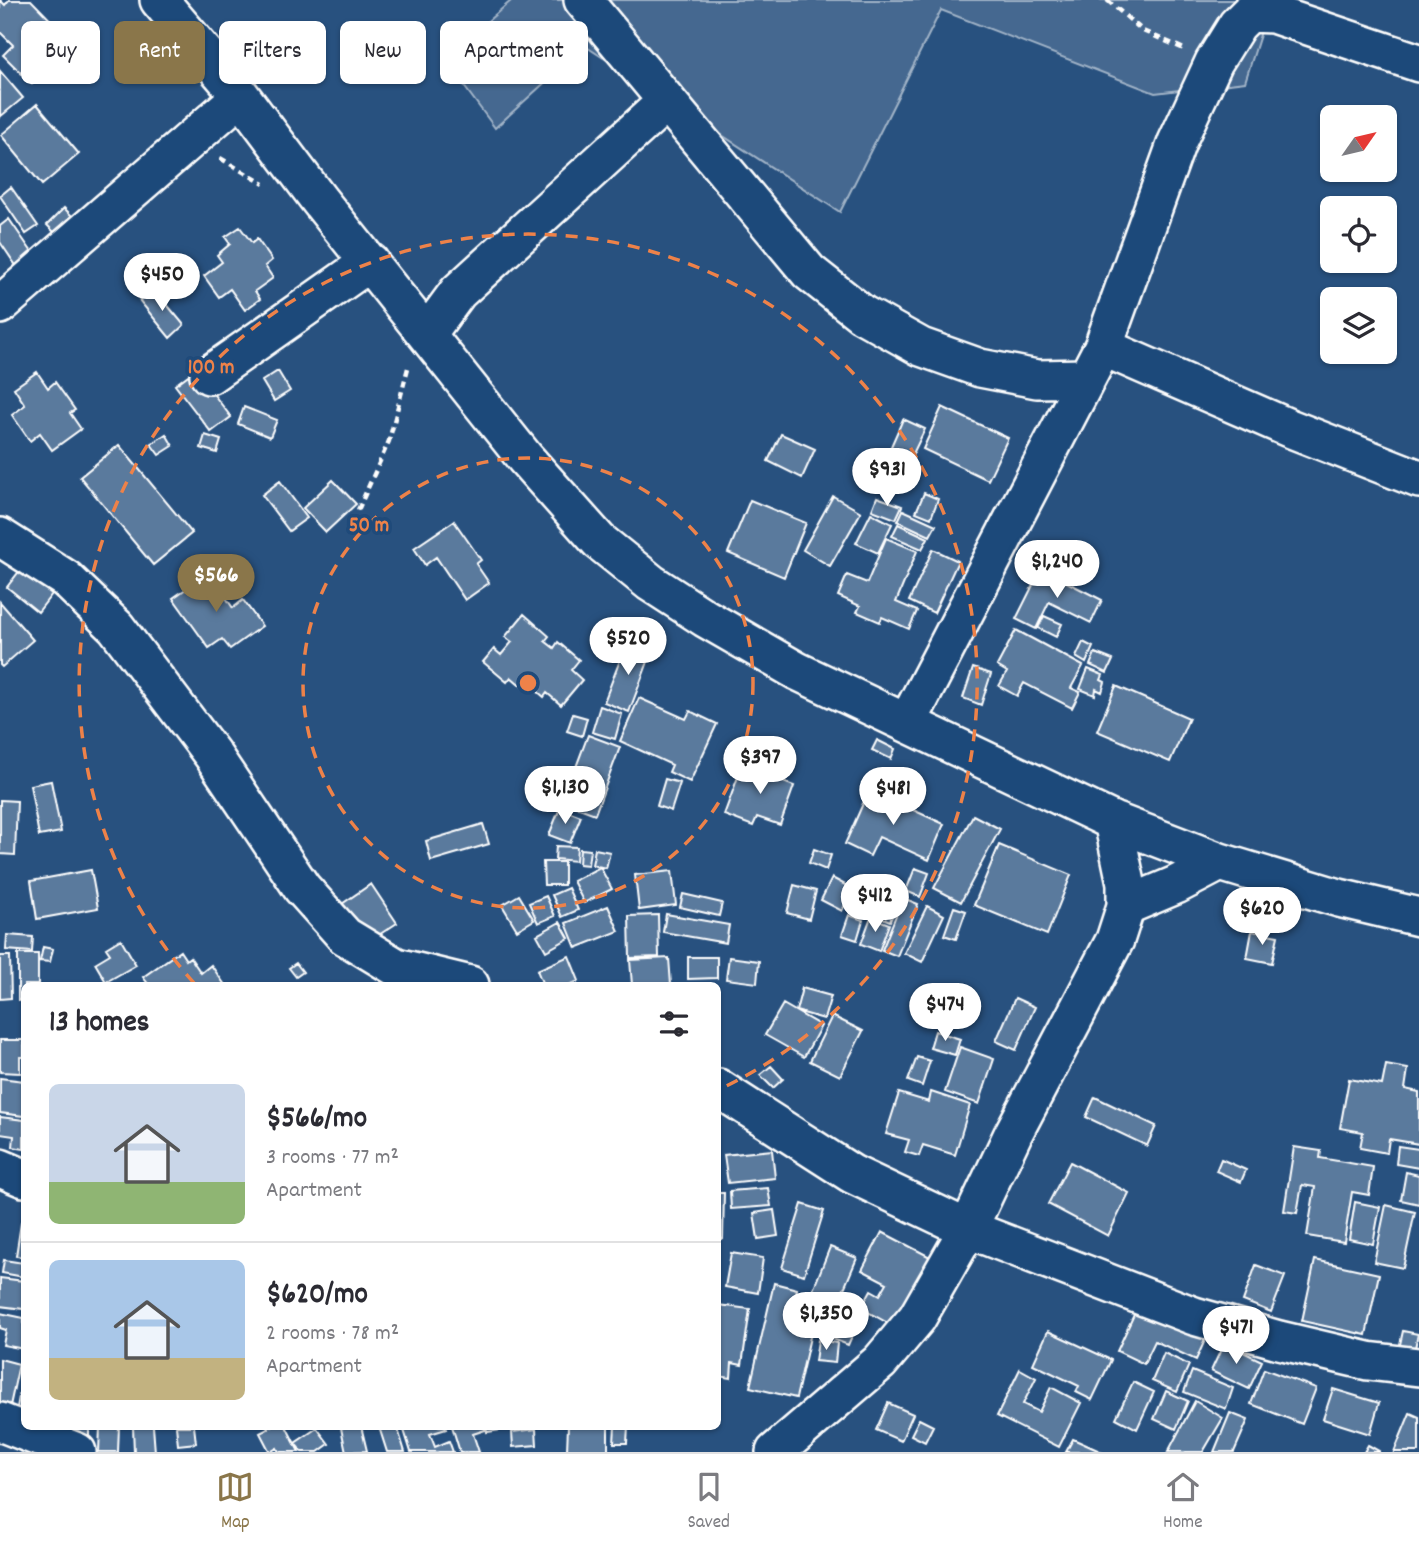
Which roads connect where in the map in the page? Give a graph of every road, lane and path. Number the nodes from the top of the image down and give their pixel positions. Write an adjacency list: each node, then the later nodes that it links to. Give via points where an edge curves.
1 (159, 0): 6 (street)
2 (583, 0): 7 (street)
3 (1107, 0): 4 (path, via 1143,31)
4 (1214, 62): 5 (street, via 1250,13 1273,14); 13 (street, via 1177,142)
5 (1419, 63)
6 (241, 96): 8 (street); 10 (street)
7 (666, 102): 12 (street); 13 (street, via 809,272 862,314 921,347 980,368 1037,379)
8 (179, 151): 9 (path, via 210,153); 11 (street)
9 (265, 184)
10 (370, 262): 12 (street); 14 (street)
11 (0, 305)
12 (423, 328): 16 (path, via 389,441); 18 (street, via 525,458 599,541 705,618 797,671)
13 (1095, 362): 15 (street, via 1289,428); 18 (street)
14 (209, 375)
15 (1419, 479)
16 (358, 510)
17 (0, 537): 23 (street, via 66,579 116,627 212,754 302,888)
18 (907, 723): 19 (street)
19 (1113, 821): 20 (street); 21 (street, via 1123,860)
20 (1220, 862): 21 (street); 22 (street)
21 (1126, 906): 28 (street, via 1115,940)
22 (1419, 917)
23 (388, 976): 24 (street)
24 (443, 982)
25 (721, 1090): 28 (street, via 852,1174)
26 (0, 1168): 27 (street)
27 (21, 1177)
28 (968, 1229): 29 (street, via 1194,1316 1368,1361); 32 (street, via 917,1318 880,1362)
29 (1419, 1367)
30 (0, 1422): 31 (street)
31 (77, 1452)
32 (775, 1452)

